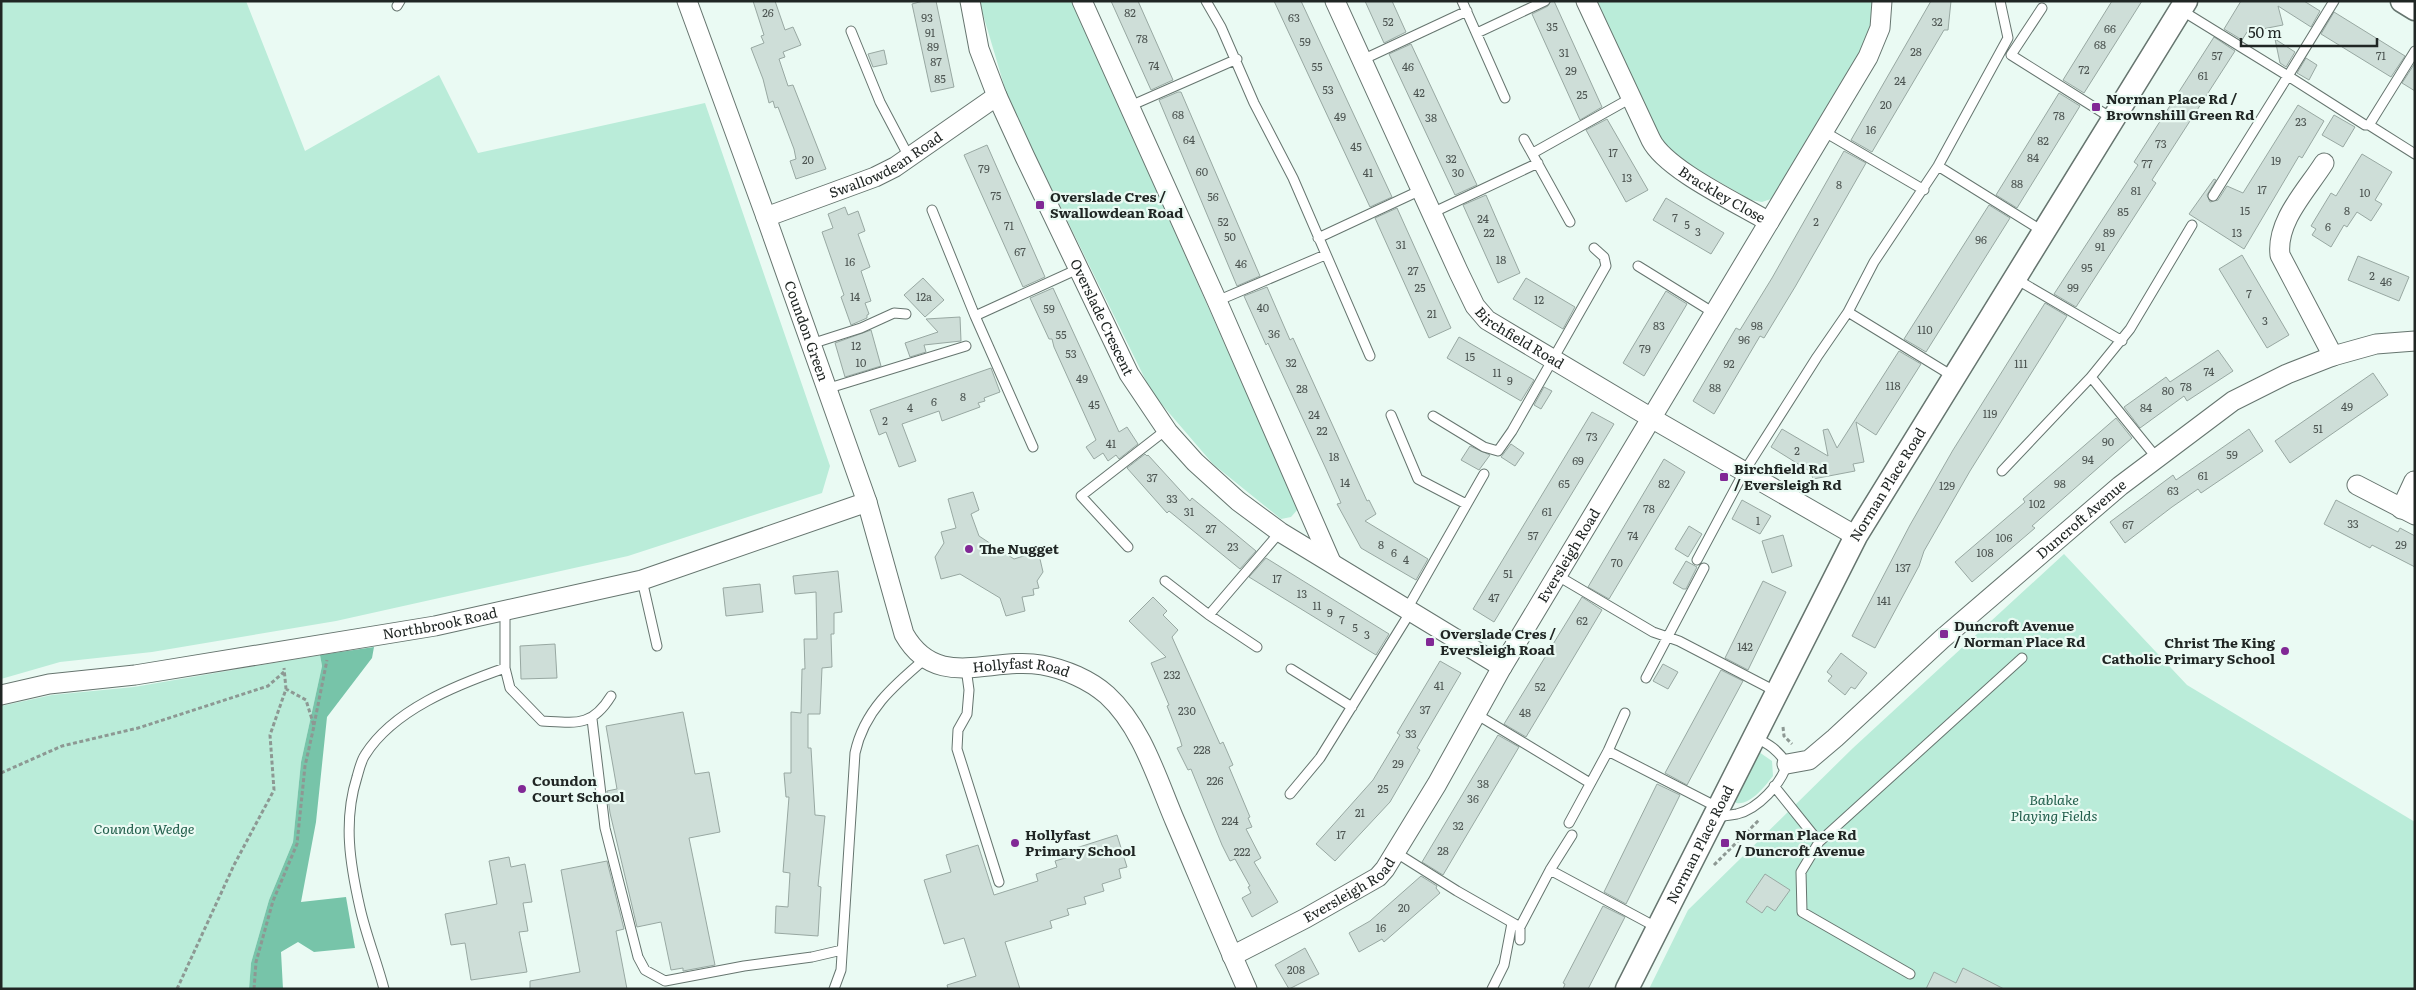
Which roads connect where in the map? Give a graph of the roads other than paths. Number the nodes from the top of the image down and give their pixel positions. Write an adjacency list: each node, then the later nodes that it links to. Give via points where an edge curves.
1 (687, 1): 42 (street, Coundon Green)
2 (970, 1): 23 (street, Overslade Crescent, via 980,49)
3 (1082, 1): 26 (street)
4 (1206, 1): 20 (lane)
5 (1335, 1): 21 (street, Birchfield Road)
6 (1462, 1): 16 (lane)
7 (1545, 1): 18 (lane)
8 (1586, 1): 25 (street, Brackley Close)
9 (1882, 1): 29 (street, Brackley Close, via 1875,43)
10 (2000, 1): 36 (lane, via 2008,38)
11 (2334, 1): 22 (lane)
12 (2402, 1): 15 (street)
13 (2181, 5): 22 (lane); 27 (street, Norman Place Road)
14 (2042, 8): 27 (lane, via 2012,55)
15 (2415, 9)
16 (1467, 11): 18 (lane); 21 (lane)
17 (851, 31): 33 (lane, via 880,102)
18 (1477, 33): 24 (lane)
19 (2415, 52): 28 (lane)
20 (1236, 59): 26 (lane); 47 (lane)
21 (1362, 60): 37 (street, Birchfield Road)
22 (2288, 76): 28 (lane); 39 (lane)
23 (997, 96): 33 (street, Swallowdean Road); 51 (street, Overslade Crescent)
24 (1505, 98)
25 (1631, 98): 31 (lane); 44 (street, Brackley Close, via 1656,149 1667,162)
26 (1130, 106): 53 (street)
27 (2113, 119): 46 (street, Norman Place Road)
28 (2369, 125): 32 (lane)
29 (1824, 131): 38 (lane); 44 (street, Brackley Close)
30 (1524, 139): 31 (lane)
31 (1533, 153): 35 (lane)
32 (2415, 154)
33 (909, 157): 42 (street, Swallowdean Road, via 875,177)
34 (2324, 162): 63 (street, via 2284,224 2278,242 2280,255)
35 (1538, 163): 41 (lane); 43 (lane)
36 (1938, 166): 38 (lane); 46 (lane)
37 (1421, 190): 41 (street, Birchfield Road); 47 (lane)
38 (1924, 190): 54 (lane, via 1874,262)
39 (2213, 196)
40 (932, 210): 57 (lane)
41 (1432, 213): 64 (street, Birchfield Road, via 1476,306 1486,320)
42 (766, 217): 60 (street, Coundon Green)
43 (1570, 222)
44 (1769, 222): 55 (street, Eversleigh Road)
45 (2192, 225): 58 (lane)
46 (2044, 232): 52 (street, Norman Place Road)
47 (1318, 238): 49 (lane)
48 (1594, 248): 64 (lane, via 1604,257 1606,266)
49 (1325, 255): 53 (lane); 62 (lane)
50 (1638, 266): 55 (lane)
51 (1078, 269): 57 (lane); 71 (street, Overslade Crescent, via 1129,374)
52 (2016, 278): 58 (lane); 66 (street, Norman Place Road)
53 (1217, 301): 86 (street)
54 (1848, 312): 66 (lane); 75 (lane)
55 (1714, 313): 70 (street, Eversleigh Road)
56 (906, 314): 60 (lane, via 894,313 861,328)
57 (975, 316): 72 (lane)
58 (2122, 341): 65 (lane)
59 (2415, 341): 63 (street, Duncroft Avenue, via 2376,344)
60 (811, 344): 67 (street, Coundon Green)
61 (966, 346): 67 (lane)
62 (1370, 356)
63 (2333, 356): 73 (street, Duncroft Avenue, via 2233,401)
64 (1553, 360): 69 (lane, via 1498,451 1484,447); 70 (street, Birchfield Road)
65 (2091, 377): 73 (lane); 74 (lane)
66 (1954, 378): 83 (street, Norman Place Road)
67 (826, 389): 79 (street, Coundon Green)
68 (1391, 415): 80 (lane, via 1418,478)
69 (1433, 416)
70 (1652, 419): 75 (street, Birchfield Road); 88 (street, Eversleigh Road)
71 (1166, 430): 82 (street, Overslade Crescent, via 1238,501); 84 (lane, via 1081,496)
72 (1033, 447)
73 (2156, 457): 113 (street, Duncroft Avenue, via 1942,639 1835,738 1808,760)
74 (2002, 471)
75 (1744, 472): 83 (street, Birchfield Road); 85 (lane)
76 (1484, 474): 80 (lane)
77 (2414, 481): 81 (street)
78 (2356, 485): 81 (street)
79 (867, 502): 89 (street, Northbrook Road); 98 (street, Coundon Green, via 904,634)
80 (1466, 504): 91 (lane)
81 (2408, 512)
82 (1280, 532): 86 (street, Overslade Crescent); 93 (lane)
83 (1856, 536): 104 (street, Norman Place Road)
84 (1128, 547)
85 (1697, 560)
86 (1331, 562): 91 (street, Overslade Crescent)
87 (1704, 568): 94 (lane)
88 (1558, 576): 94 (lane); 99 (street, Eversleigh Road)
89 (642, 580): 92 (street, Northbrook Road); 95 (lane)
90 (1165, 581): 93 (lane)
91 (1409, 610): 99 (street, Overslade Crescent); 107 (lane)
92 (504, 611): 100 (lane); 105 (street, Northbrook Road, via 325,645 135,675 50,684)
93 (1208, 615): 96 (lane)
94 (1667, 638): 103 (lane); 104 (lane, via 1679,641)
95 (657, 646)
96 (1257, 647)
97 (2022, 658): 120 (lane)
98 (924, 659): 101 (street, Hollyfast Road, via 938,666); 127 (lane, via 896,683 865,722 859,737 855,753)
99 (1502, 667): 109 (street, Eversleigh Road)
100 (505, 668): 110 (lane, via 510,688 542,721); 130 (lane, via 428,700 375,741 364,757 348,816 351,865 360,910)
101 (966, 668): 123 (lane, via 967,714 958,730 958,749); 128 (street, Hollyfast Road, via 1042,665 1088,682 1107,695 1123,713 1146,754)
102 (1291, 670): 107 (lane)
103 (1646, 678)
104 (1777, 692): 111 (street, Norman Place Road)
105 (1, 695)
106 (611, 696): 110 (lane, via 602,712)
107 (1352, 707): 116 (lane, via 1320,758)
108 (1625, 713): 112 (lane)
109 (1476, 714): 114 (lane); 121 (street, Eversleigh Road)
110 (592, 719): 127 (lane, via 605,828 638,957 646,970 665,981)
111 (1754, 737): 113 (lane, via 1771,745); 117 (street, Norman Place Road)
112 (1608, 752): 114 (lane); 117 (lane)
113 (1787, 764): 115 (lane, via 1783,776)
114 (1590, 783): 118 (lane)
115 (1774, 786): 117 (lane, via 1739,814); 120 (lane)
116 (1290, 794)
117 (1716, 812): 125 (street, Norman Place Road)
118 (1569, 823)
119 (1572, 835): 122 (lane)
120 (1818, 842): 129 (lane, via 1801,872 1802,912)
121 (1396, 852): 124 (lane); 128 (street, Eversleigh Road, via 1378,877)
122 (1550, 870): 124 (lane); 125 (lane)
123 (999, 882)
124 (1516, 925): 126 (lane); 133 (lane, via 1504,965)
125 (1656, 927): 134 (street, Norman Place Road)
126 (1520, 940)
127 (842, 952): 131 (lane, via 841,970)
128 (1232, 956): 132 (street, Hollyfast Road)
129 (1910, 974)
130 (384, 989)
131 (834, 989)
132 (1247, 989)
133 (1492, 989)
134 (1627, 989)

